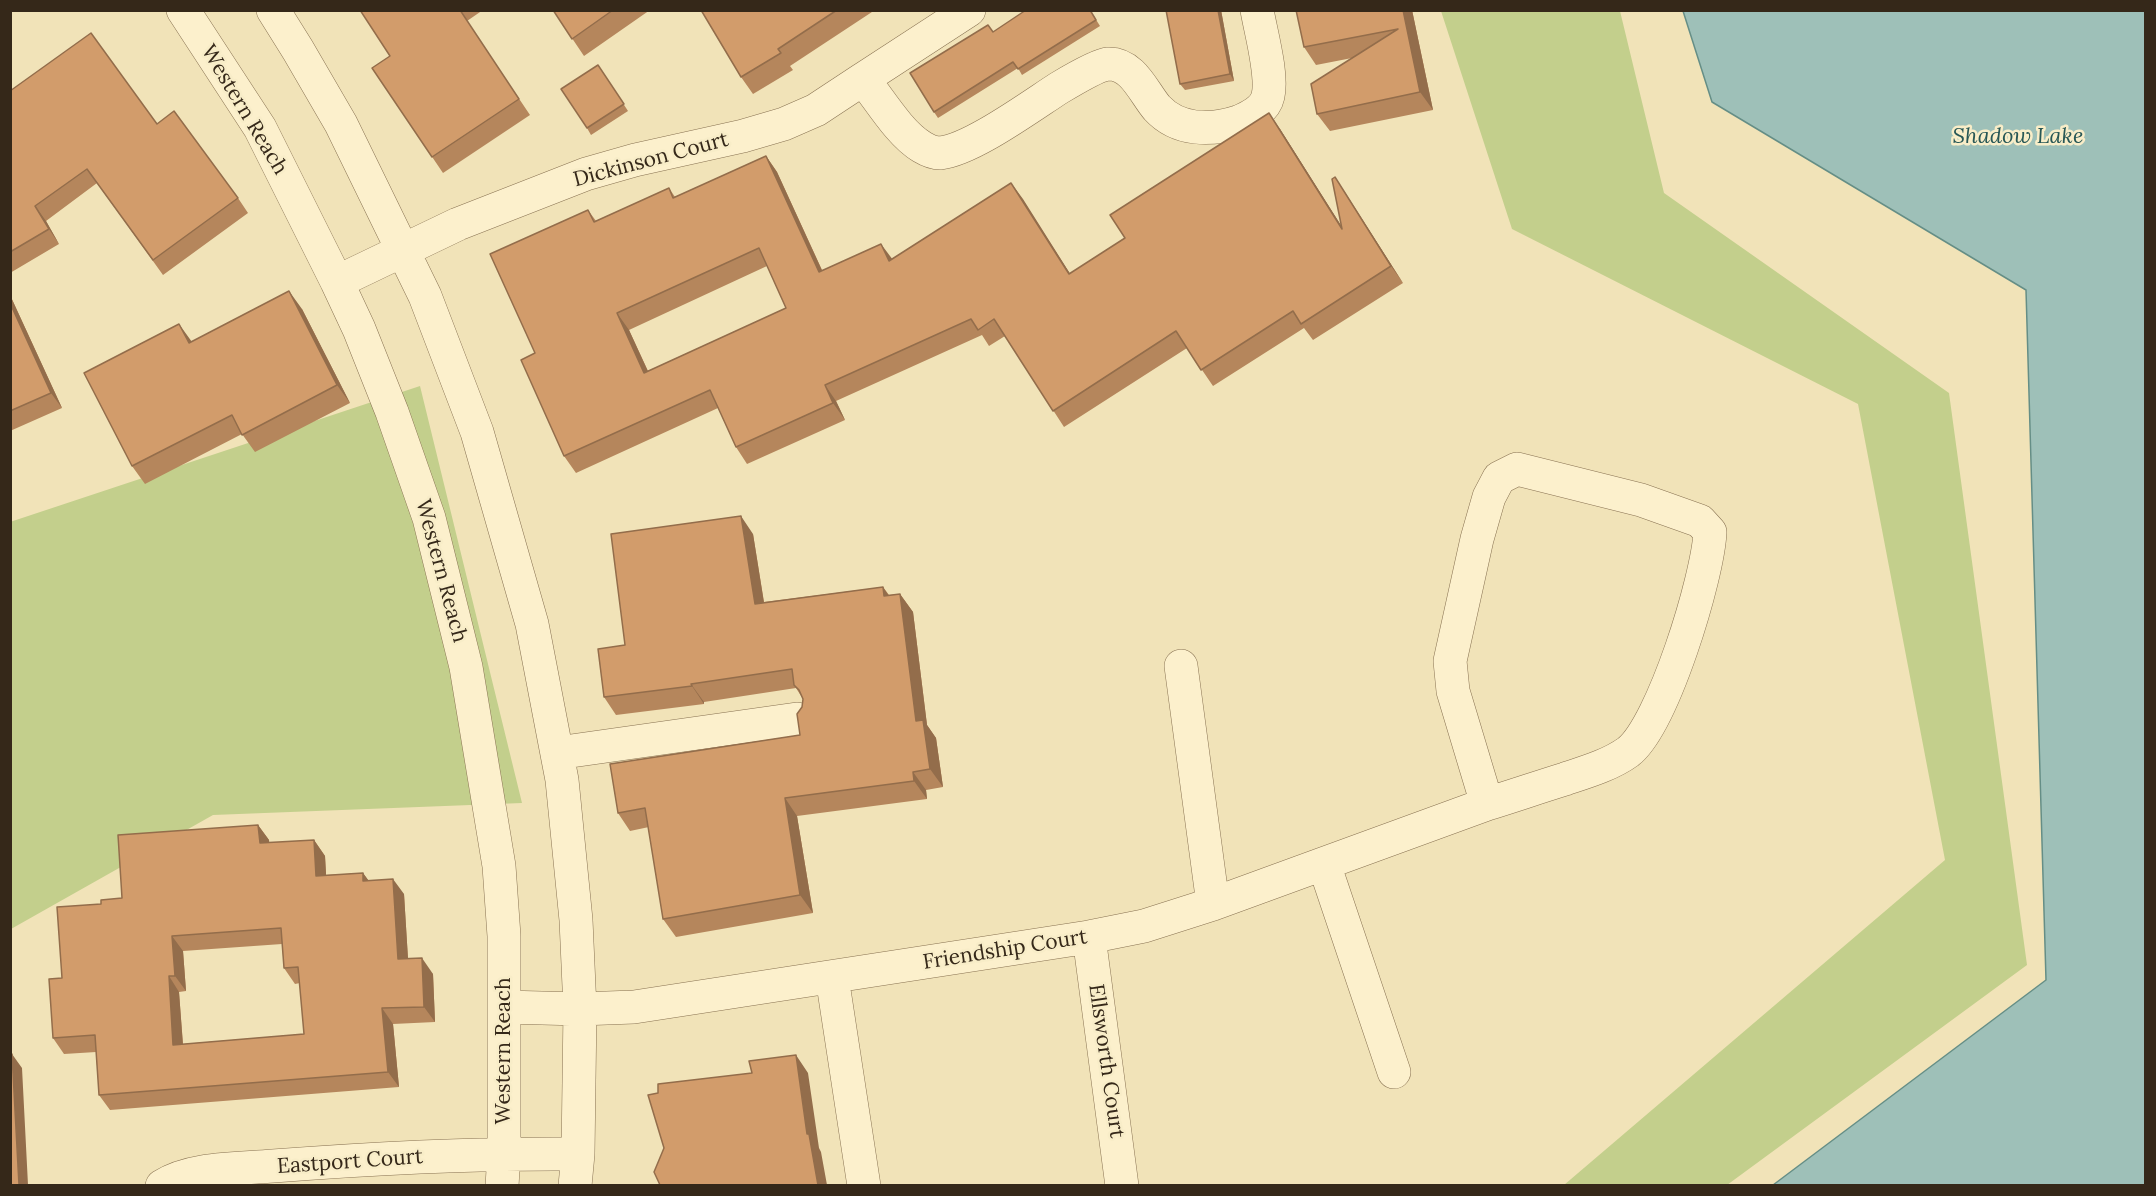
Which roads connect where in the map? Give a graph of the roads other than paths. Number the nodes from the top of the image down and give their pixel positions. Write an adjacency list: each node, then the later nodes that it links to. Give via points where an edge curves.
1 (183, 10): 7 (street, Western Reach, via 260,128)
2 (273, 10): 6 (street, via 341,124)
3 (969, 10): 5 (street, Dickinson Court)
4 (1257, 10): 5 (street, via 1268,73 1268,97 1250,117 1220,128 1197,128 1174,120 1159,110 1133,75 1122,67 1107,64 1076,78 964,147 938,153 923,148 904,131)
5 (863, 78): 6 (street, Dickinson Court, via 816,110 784,124 586,174)
6 (403, 249): 7 (street, Dickinson Court); 10 (street, via 477,432 532,624)
7 (337, 282): 16 (street, Western Reach, via 392,412 429,518 466,667 500,866)
8 (1181, 666): 13 (street)
9 (797, 719): 10 (street)
10 (556, 753): 17 (street, via 576,920)
11 (1487, 804): 11 (street, Friendship Court, via 1453,691 1450,661 1477,539 1499,477 1517,469 1641,500 1700,521 1710,532 1709,550 1690,622 1664,696 1645,733 1628,751 1600,767); 12 (street, Friendship Court)
12 (1324, 864): 13 (street, Friendship Court); 18 (street)
13 (1213, 904): 14 (street, Friendship Court, via 1144,926)
14 (1089, 937): 15 (street, Friendship Court); 24 (street, Ellsworth Court)
15 (832, 977): 17 (street, Friendship Court, via 634,1007); 23 (street)
16 (504, 1007): 17 (street, Friendship Court); 19 (street, Western Reach)
17 (580, 1009): 20 (street)
18 (1394, 1072)
19 (504, 1154): 20 (street, Eastport Court); 21 (street, Eastport Court, via 363,1159 191,1173); 22 (street, Western Reach)
20 (576, 1170)
21 (162, 1185)
22 (502, 1185)
23 (864, 1185)
24 (1122, 1185)

